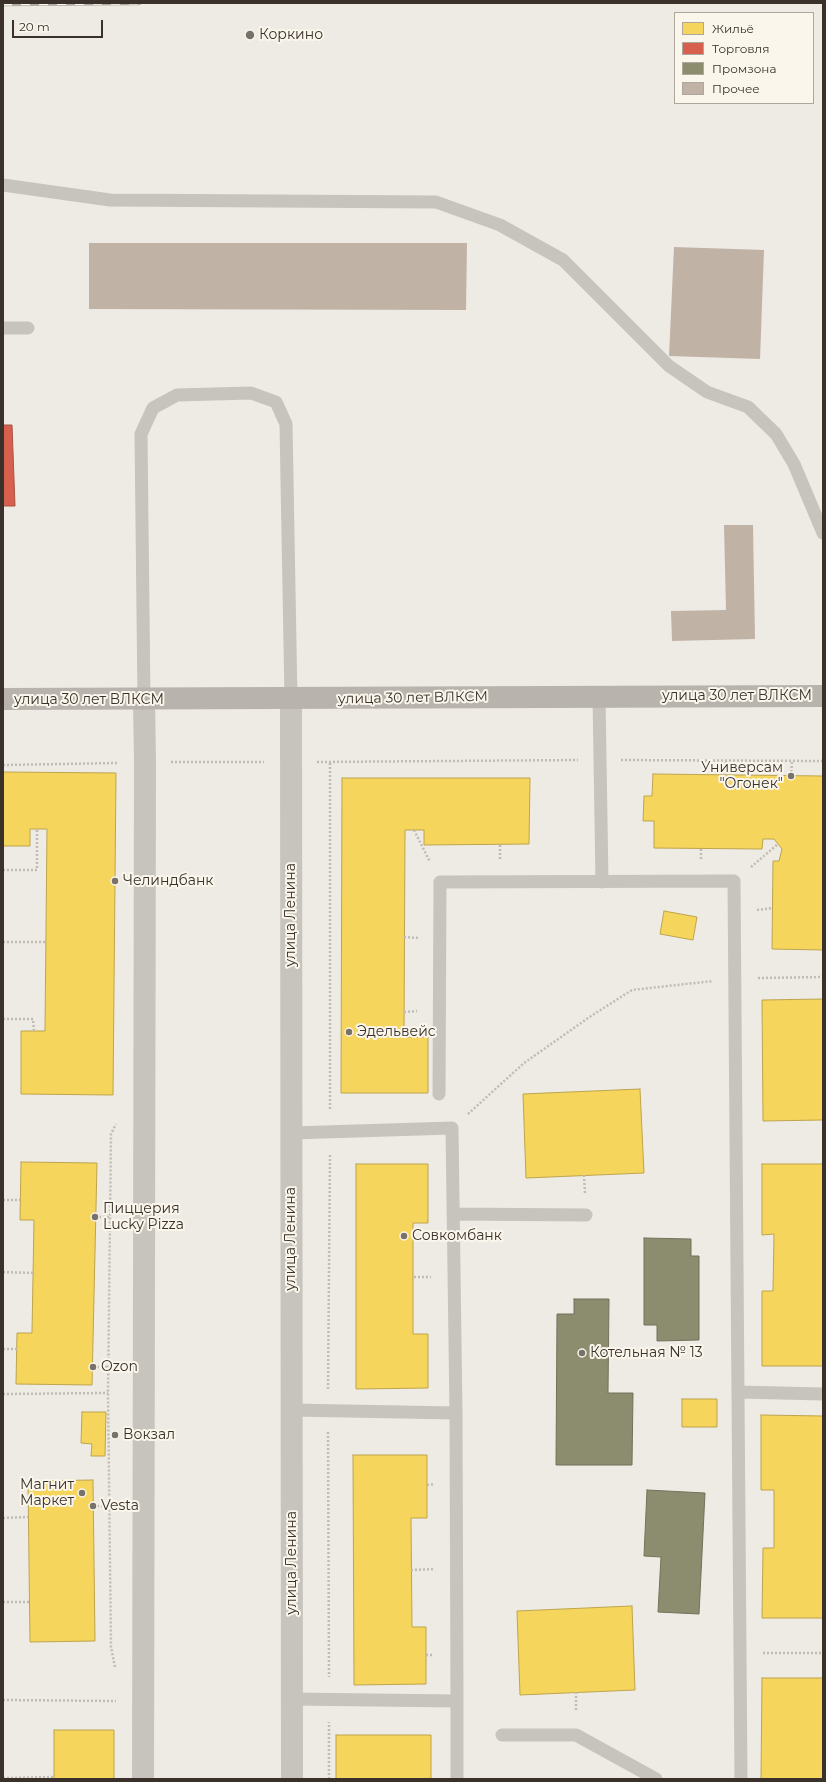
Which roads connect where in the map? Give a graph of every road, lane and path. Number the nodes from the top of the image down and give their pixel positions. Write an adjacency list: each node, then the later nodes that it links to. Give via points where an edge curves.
1 (3, 185): 4 (lane, via 110,200 436,202 500,225 563,260 669,366 707,392 748,407 776,434 794,464)
2 (3, 328): 3 (lane)
3 (28, 328)
4 (823, 533)
5 (823, 696): 6 (main road, улица 30 лет ВЛКСМ)
6 (599, 697): 9 (main road, улица 30 лет ВЛКСМ); 23 (lane)
7 (3, 699): 8 (main road, улица 30 лет ВЛКСМ)
8 (144, 700): 9 (main road, улица 30 лет ВЛКСМ); 9 (lane, via 141,434 153,408 177,394 251,393 276,402 286,424); 12 (street)
9 (291, 700): 13 (street, улица Ленина)
10 (726, 761): 15 (path)
11 (792, 761): 16 (path)
12 (145, 762): 13 (path); 14 (path); 71 (street)
13 (292, 762): 33 (path, via 330,762); 34 (street, улица Ленина)
14 (3, 764)
15 (726, 775)
16 (791, 776)
17 (37, 829): 20 (path, via 37,870)
18 (414, 830): 22 (path)
19 (778, 844): 21 (path)
20 (3, 870)
21 (734, 881): 23 (lane); 27 (lane)
22 (440, 882): 23 (lane); 30 (lane)
23 (602, 882)
24 (3, 942): 25 (path)
25 (46, 942)
26 (823, 977): 27 (path)
27 (736, 978): 32 (path, via 632,990 524,1063); 47 (lane)
28 (3, 1019): 29 (path, via 33,1018)
29 (34, 1032)
30 (439, 1094)
31 (117, 1121): 40 (path, via 111,1134)
32 (452, 1128): 33 (lane); 37 (lane)
33 (330, 1131): 34 (lane); 52 (path)
34 (291, 1133): 51 (street, улица Ленина)
35 (3, 1200): 36 (path)
36 (20, 1200)
37 (453, 1214): 38 (lane); 53 (lane)
38 (586, 1215)
39 (96, 1217): 40 (path)
40 (110, 1217): 46 (path)
41 (3, 1272): 42 (path)
42 (33, 1273)
43 (3, 1349): 44 (path)
44 (17, 1349)
45 (93, 1367): 46 (path)
46 (109, 1367): 48 (path)
47 (738, 1392): 50 (lane); 60 (lane)
48 (108, 1393): 49 (path); 55 (path)
49 (3, 1394)
50 (823, 1394)
51 (292, 1410): 52 (lane); 64 (street, улица Ленина)
52 (328, 1411): 53 (lane); 65 (path)
53 (456, 1413): 67 (lane)
54 (93, 1506): 55 (path)
55 (110, 1506): 62 (path, via 111,1647)
56 (28, 1517): 57 (path)
57 (3, 1518)
58 (3, 1602): 59 (path)
59 (30, 1602)
60 (740, 1653): 61 (path); 76 (lane)
61 (823, 1654)
62 (115, 1670)
63 (3, 1700): 66 (path)
64 (292, 1700): 65 (lane); 72 (street, улица Ленина)
65 (329, 1700): 67 (lane); 73 (path)
66 (120, 1701)
67 (457, 1701): 74 (lane)
68 (502, 1735): 75 (lane, via 576,1735)
69 (54, 1777): 70 (path)
70 (3, 1778)
71 (142, 1779)
72 (292, 1779)
73 (329, 1779)
74 (457, 1779)
75 (656, 1779)
76 (741, 1779)

